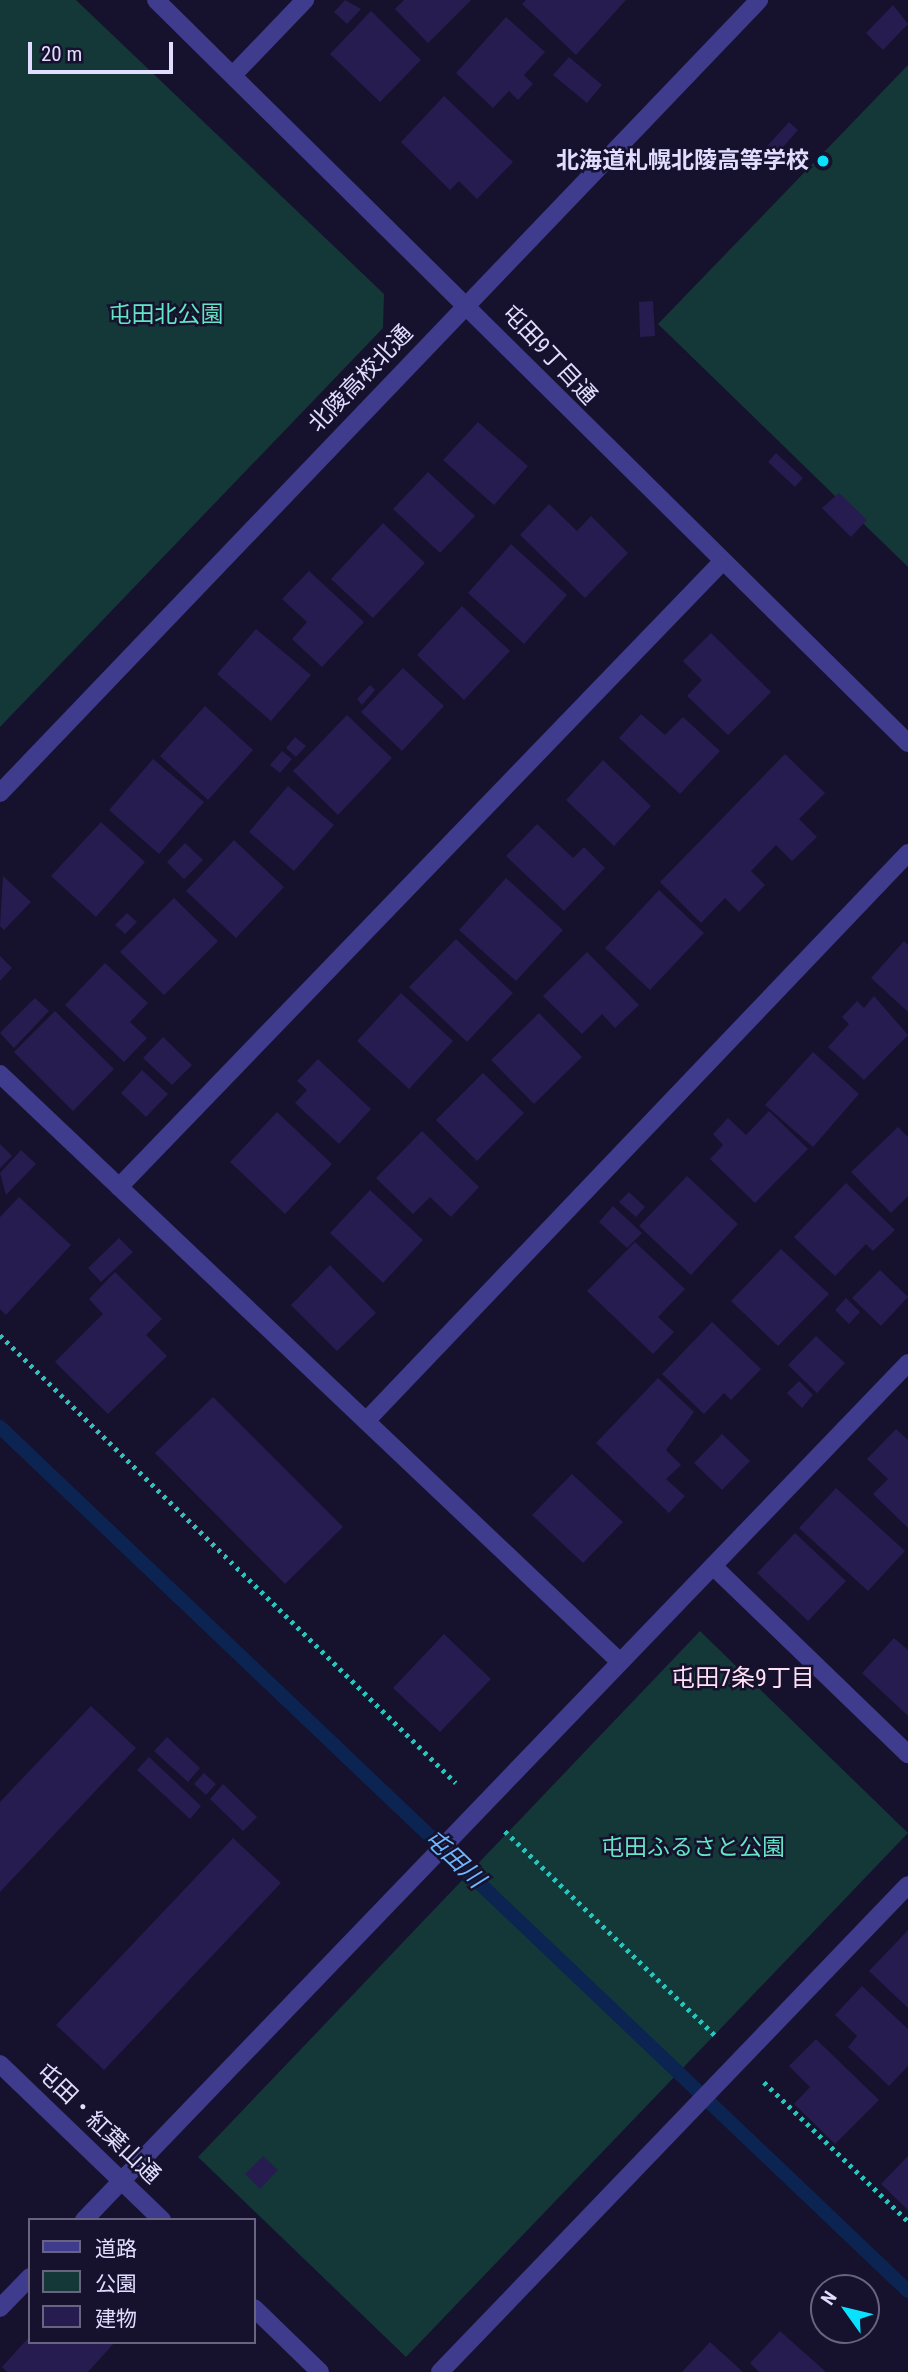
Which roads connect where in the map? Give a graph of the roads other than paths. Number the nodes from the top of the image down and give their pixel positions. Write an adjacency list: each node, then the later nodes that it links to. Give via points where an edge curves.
1 (156, 0): 4 (street, 屯田9丁目通)
2 (305, 0): 4 (street)
3 (759, 0): 5 (street, 北陵高校北通)
4 (234, 74): 5 (street, 屯田9丁目通)
5 (468, 303): 6 (street, 屯田9丁目通); 8 (street, 北陵高校北通)
6 (720, 564): 7 (street, 屯田9丁目通); 11 (street)
7 (908, 743)
8 (0, 793)
9 (908, 853): 13 (street)
10 (0, 1074): 11 (street)
11 (119, 1187): 13 (street)
12 (908, 1363): 14 (street)
13 (366, 1421): 15 (street)
14 (713, 1566): 15 (street); 16 (street)
15 (618, 1660): 19 (street)
16 (908, 1754)
17 (908, 1885): 26 (street)
18 (0, 2064): 19 (street, 屯田・紅葉山通)
19 (121, 2181): 20 (street); 21 (street, 屯田・紅葉山通)
20 (86, 2218)
21 (160, 2218)
22 (28, 2279): 23 (street)
23 (0, 2308)
24 (256, 2310): 25 (street)
25 (320, 2372)
26 (440, 2372)

